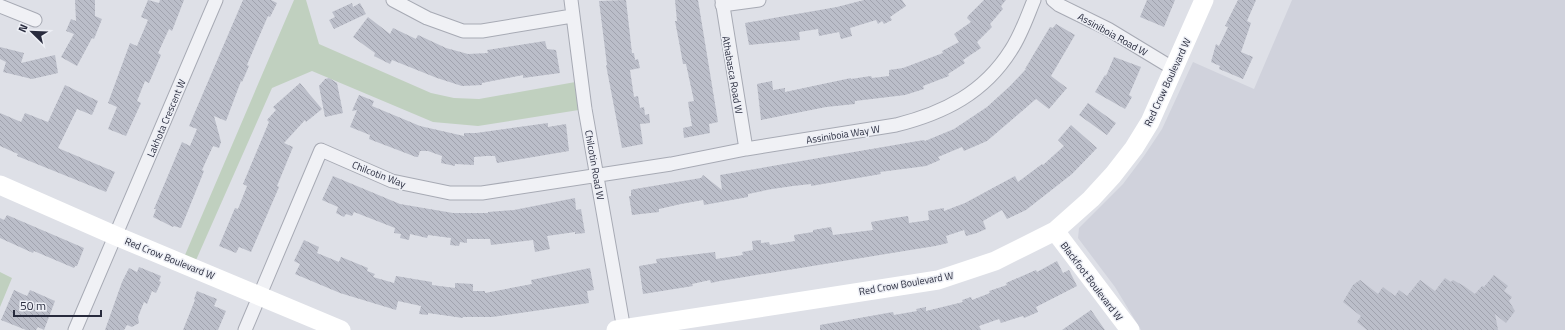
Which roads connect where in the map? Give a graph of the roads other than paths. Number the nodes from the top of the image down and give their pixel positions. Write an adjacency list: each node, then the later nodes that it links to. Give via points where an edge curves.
1 (216, 0): 17 (street, Lakhota Crescent W)
2 (393, 0): 10 (street, via 427,18 463,31 482,31)
3 (571, 0): 10 (street, Chilcotin Road W)
4 (759, 0): 8 (street)
5 (1034, 0): 13 (street, Assiniboia Way W, via 1012,49 996,70 981,86 944,110 896,126)
6 (1053, 0): 12 (street, Assiniboia Road W, via 1108,29)
7 (1204, 0): 12 (street, Red Crow Boulevard W)
8 (722, 3): 13 (street, Athabasca Road W)
9 (0, 6): 11 (street)
10 (572, 16): 14 (street, Chilcotin Road W)
11 (35, 20)
12 (1174, 69): 16 (street, Red Crow Boulevard W, via 1150,122 1134,148 1091,199)
13 (746, 149): 14 (street, Assiniboia Way W)
14 (596, 176): 18 (street, Chilcotin Way, via 489,192 450,193 392,181 321,150); 22 (street, Chilcotin Road W)
15 (0, 185): 17 (street, Red Crow Boulevard W)
16 (1055, 231): 22 (street, Red Crow Boulevard W, via 995,262 938,280); 23 (street, Blackfoot Boulevard W)
17 (116, 236): 18 (street, Red Crow Boulevard W); 19 (street, Lakhota Crescent W)
18 (260, 295): 20 (street); 21 (street, Red Crow Boulevard W)
19 (75, 330)
20 (245, 330)
21 (341, 330)
22 (621, 330)
23 (1130, 330)

